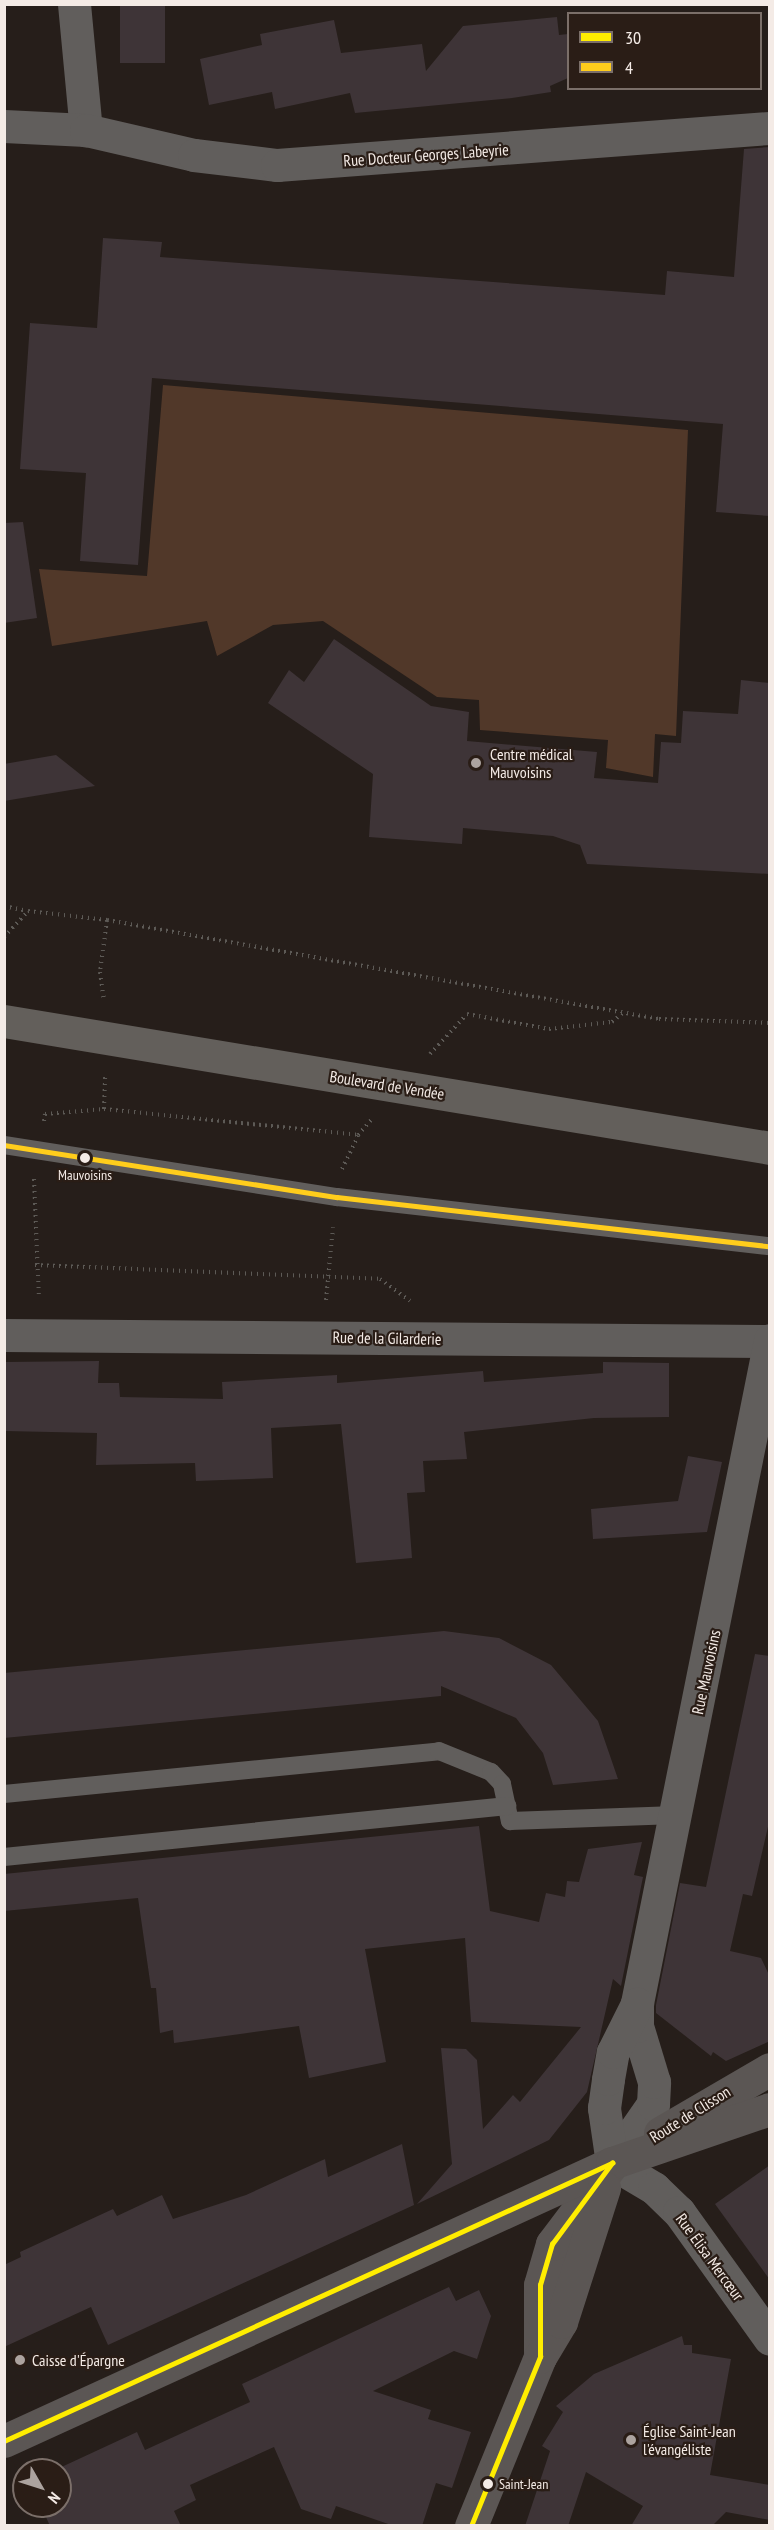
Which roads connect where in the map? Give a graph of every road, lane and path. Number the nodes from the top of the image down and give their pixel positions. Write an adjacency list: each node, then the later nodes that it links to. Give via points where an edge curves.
1 (74, 4): 4 (street)
2 (4, 126): 4 (street, Rue Docteur Georges Labeyrie)
3 (770, 129): 4 (street, Rue Docteur Georges Labeyrie, via 277,165 194,154)
4 (86, 130)
5 (4, 906): 6 (path)
6 (28, 911): 7 (path); 8 (path)
7 (106, 920): 9 (path, via 100,972); 10 (path, via 457,985)
8 (4, 937)
9 (104, 998)
10 (625, 1011): 12 (path, via 659,1019); 13 (path, via 612,1022 549,1029 467,1014)
11 (4, 1021): 19 (main road, Boulevard de Vendée)
12 (770, 1023)
13 (450, 1032)
14 (105, 1086): 15 (path)
15 (104, 1109): 16 (path); 21 (path, via 45,1114)
16 (154, 1114)
17 (358, 1135): 20 (path)
18 (4, 1145): 21 (lane)
19 (770, 1148)
20 (348, 1149)
21 (39, 1150): 23 (lane, via 337,1197); 24 (path, via 32,1191)
22 (332, 1239): 25 (path)
23 (770, 1246)
24 (34, 1265): 25 (path); 27 (path)
25 (328, 1279): 26 (path, via 380,1279); 29 (path)
26 (414, 1304)
27 (40, 1308)
28 (4, 1335): 29 (street, Rue de la Gilarderie)
29 (324, 1337): 30 (street, Rue de la Gilarderie)
30 (769, 1340): 33 (street, Rue Mauvoisins)
31 (4, 1794): 32 (lane, via 439,1751 491,1772 502,1784)
32 (507, 1806): 33 (lane, via 510,1821); 34 (lane)
33 (676, 1815): 35 (street, Rue Mauvoisins)
34 (4, 1857)
35 (637, 2003): 38 (street, Rue Mauvoisins, via 613,2052 608,2079 604,2108); 38 (street, Rue Mauvoisins, via 639,2036 654,2082 652,2104)
36 (770, 2069): 38 (main road, Route de Clisson, via 741,2082)
37 (770, 2109): 38 (main road, Route de Clisson)
38 (612, 2163): 39 (street, Rue Élisa Mercœur, via 654,2188 680,2212); 40 (main road, Route de Clisson); 41 (main road, via 552,2244 540,2285 540,2357)
39 (770, 2339)
40 (4, 2441)
41 (471, 2526)

